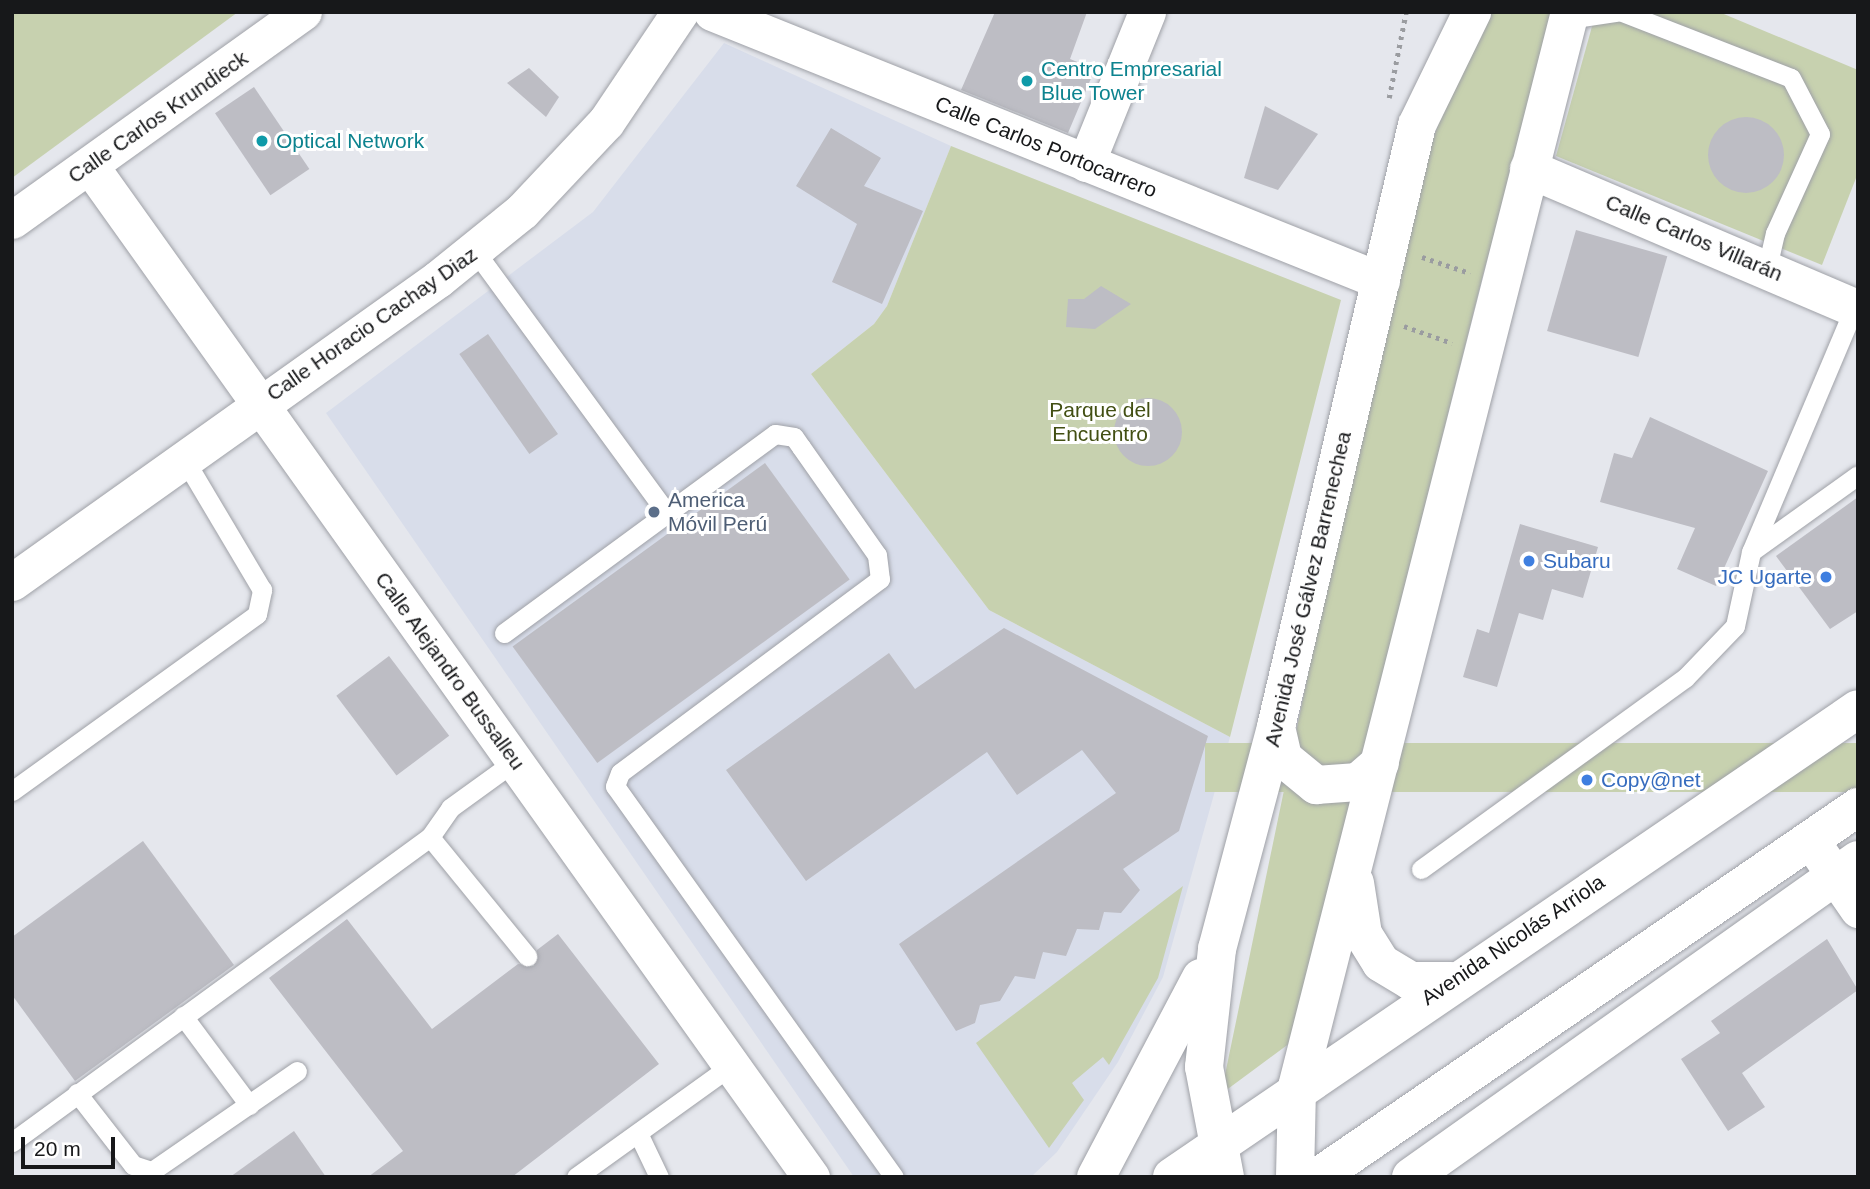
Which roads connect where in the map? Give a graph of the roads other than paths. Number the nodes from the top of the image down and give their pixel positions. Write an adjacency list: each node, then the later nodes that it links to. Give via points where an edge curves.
1 (303, 12): 12 (street, Calle Carlos Krundieck)
2 (680, 12): 15 (street, Calle Horacio Cachay Diaz, via 635,83 566,169)
3 (712, 12): 11 (street, Calle Carlos Portocarrero)
4 (1147, 12): 11 (street)
5 (1444, 12): 10 (main road)
6 (1472, 12): 10 (main road, Avenida José Gálvez Barrenechea)
7 (1616, 12): 9 (lane)
8 (1622, 12): 16 (lane, via 1791,78 1820,134 1775,233)
9 (1569, 16): 13 (main road)
10 (1417, 125): 17 (main road, Avenida José Gálvez Barrenechea)
11 (1086, 163): 17 (street, Calle Carlos Portocarrero)
12 (90, 166): 14 (street, Calle Carlos Krundieck); 19 (street, Calle Alejandro Bussalleu)
13 (1529, 169): 16 (main road, Calle Carlos Villarán); 29 (main road)
14 (12, 220)
15 (475, 251): 19 (street, Calle Horacio Cachay Diaz); 22 (lane)
16 (1767, 267): 18 (main road, Calle Carlos Villarán)
17 (1381, 281): 27 (main road, Avenida José Gálvez Barrenechea)
18 (1856, 308): 23 (lane)
19 (260, 404): 20 (street, Calle Horacio Cachay Diaz); 28 (street, Calle Alejandro Bussalleu)
20 (183, 457): 24 (street, Calle Horacio Cachay Diaz); 30 (lane, via 262,590 257,614)
21 (1858, 475): 23 (lane)
22 (666, 512): 25 (lane); 54 (lane, via 783,433 801,447 882,568 868,590 620,773 615,786)
23 (1751, 552): 35 (lane, via 1743,604 1719,646 1685,678)
24 (12, 582)
25 (504, 633)
26 (1858, 709): 40 (main road, Avenida Nicolás Arriola)
27 (1276, 727): 29 (main road, via 1283,758 1316,785 1358,782); 38 (main road, Avenida José Gálvez Barrenechea)
28 (515, 761): 32 (lane, via 450,808); 42 (street, Calle Alejandro Bussalleu)
29 (1380, 763): 34 (main road)
30 (12, 791)
31 (1858, 807): 33 (main road)
32 (430, 837): 39 (lane); 41 (lane)
33 (1811, 841): 36 (street); 57 (main road)
34 (1354, 860): 40 (main road, via 1360,923 1373,955 1411,981); 44 (main road)
35 (1421, 869)
36 (1847, 869): 37 (street); 58 (main road)
37 (1858, 909)
38 (1217, 949): 49 (main road, Avenida José Gálvez Barrenechea, via 1203,1036); 50 (main road)
39 (527, 956)
40 (1451, 981): 44 (main road, Avenida Nicolás Arriola)
41 (183, 1016): 45 (lane); 46 (lane)
42 (732, 1065): 47 (lane); 53 (street, Calle Alejandro Bussalleu)
43 (297, 1072): 46 (lane)
44 (1297, 1087): 49 (main road, Avenida Nicolás Arriola); 56 (main road)
45 (77, 1093): 46 (lane, via 140,1171 152,1171); 48 (lane)
46 (249, 1105)
47 (638, 1133): 51 (lane); 52 (lane)
48 (12, 1142)
49 (1221, 1161): 55 (main road, Avenida Nicolás Arriola)
50 (1095, 1171)
51 (576, 1177)
52 (659, 1177)
53 (811, 1177)
54 (894, 1177)
55 (1172, 1177)
56 (1295, 1177)
57 (1318, 1177)
58 (1411, 1177)

